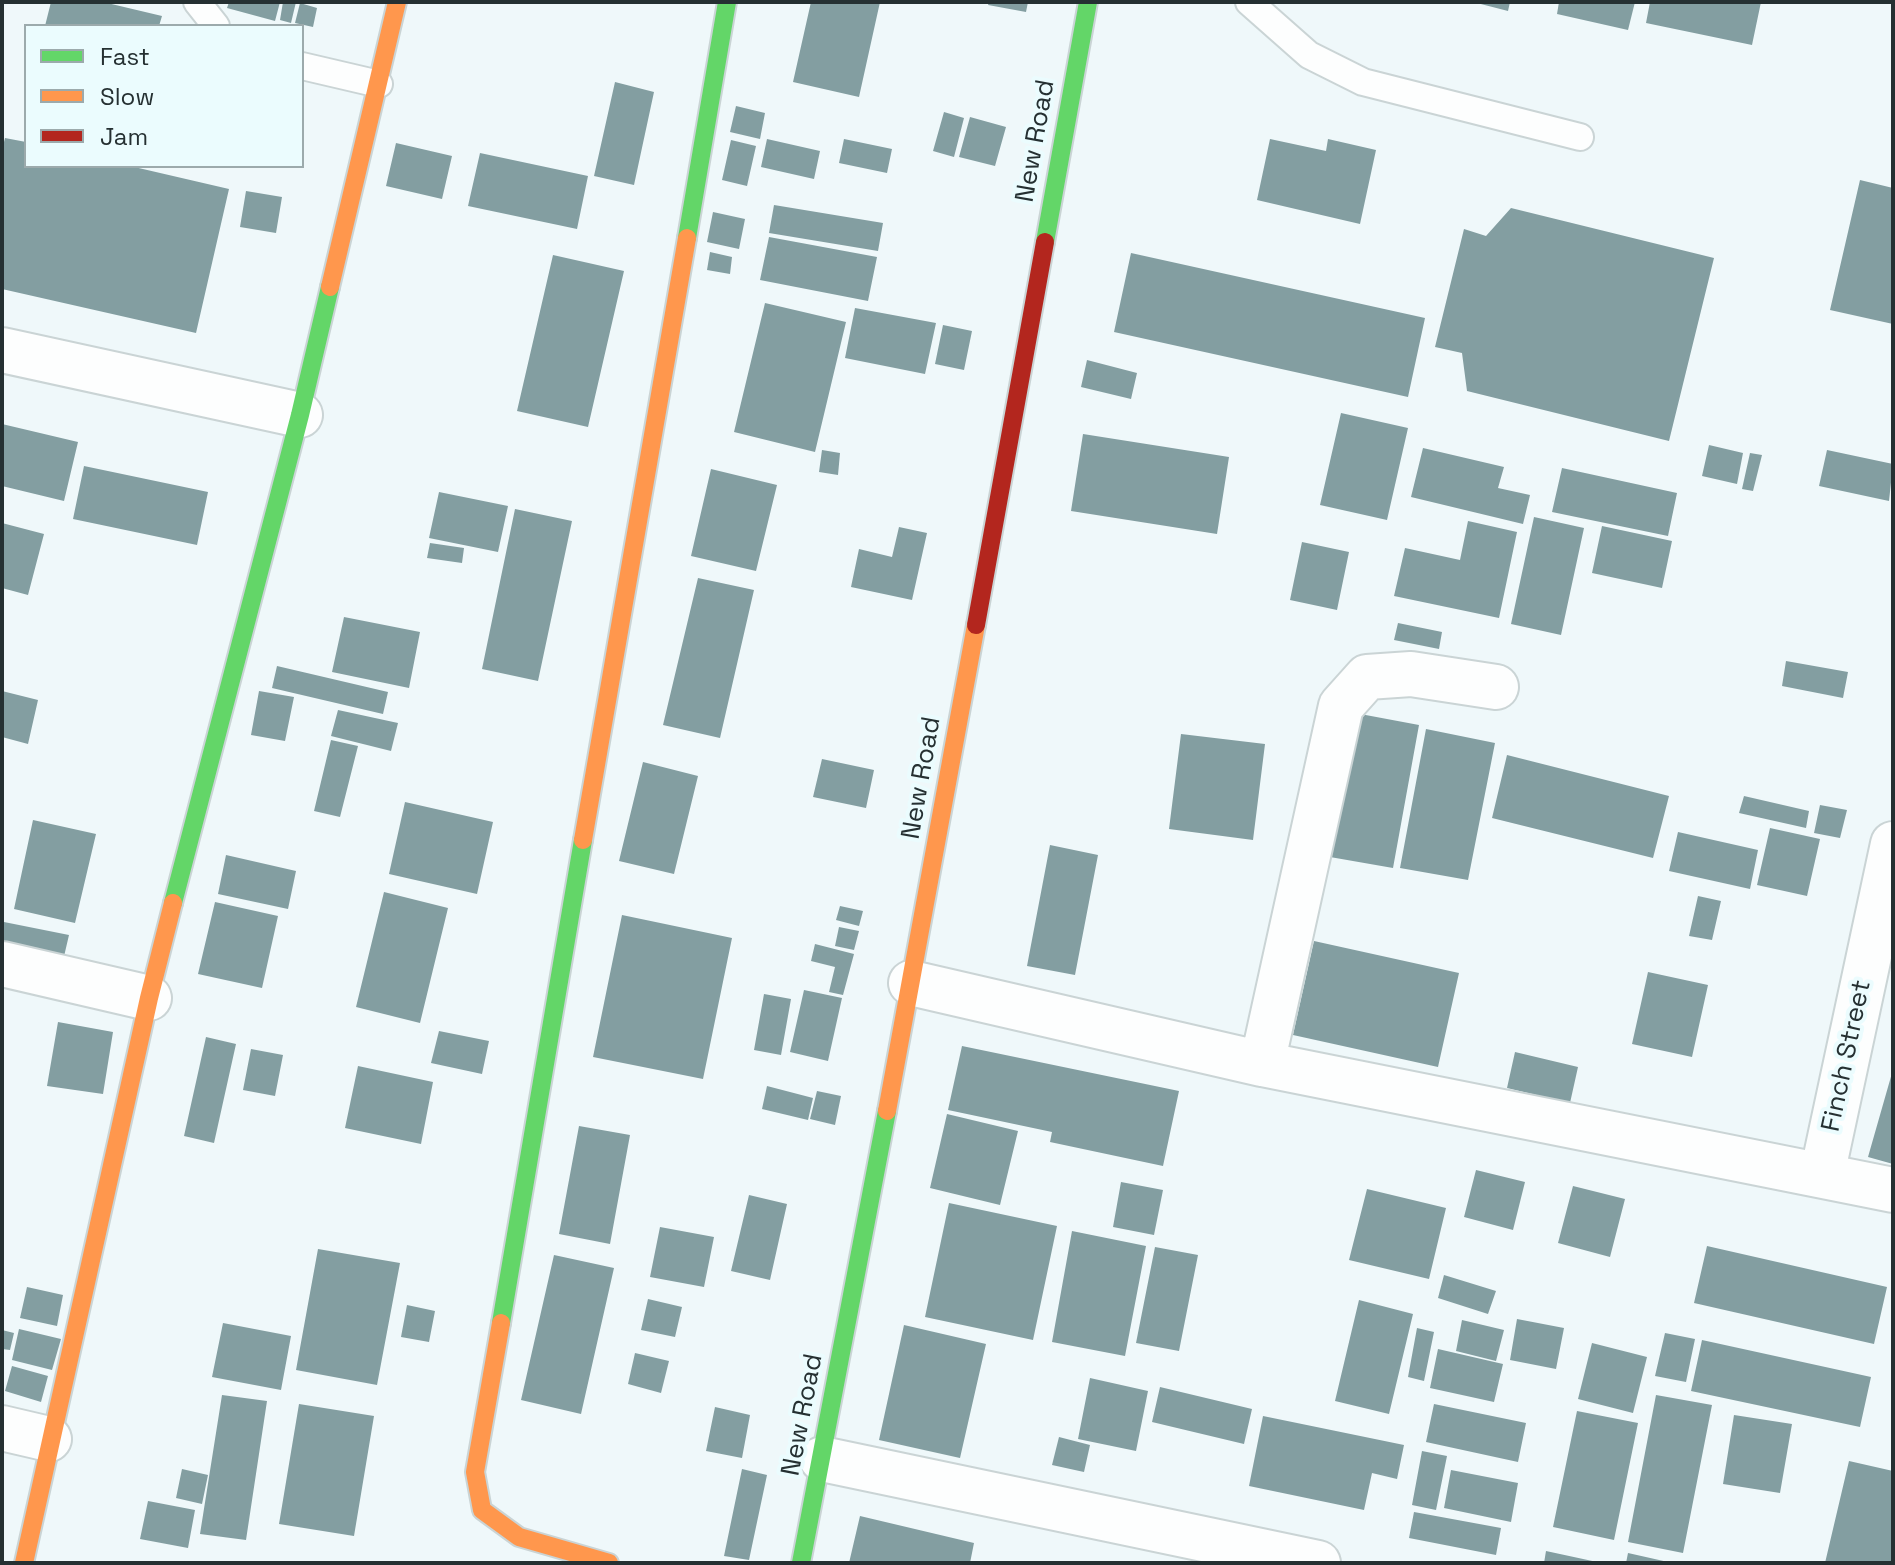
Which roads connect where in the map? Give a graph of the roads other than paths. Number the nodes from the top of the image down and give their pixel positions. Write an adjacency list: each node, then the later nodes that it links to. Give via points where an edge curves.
1 (197, 2): 6 (lane)
2 (397, 2): 8 (street)
3 (727, 2): 24 (street, via 475,1472 482,1510 519,1537)
4 (1088, 2): 15 (street, New Road)
5 (1249, 2): 9 (lane, via 1309,55 1363,82)
6 (214, 24)
7 (304, 66): 8 (lane)
8 (379, 84): 11 (street)
9 (1580, 137)
10 (2, 350): 11 (street)
11 (300, 415): 16 (street)
12 (1496, 687): 17 (street, via 1411,674 1367,677 1341,706)
13 (1893, 844): 18 (street, Finch Street)
14 (2, 964): 16 (street)
15 (911, 983): 17 (street); 22 (street, New Road)
16 (149, 998): 21 (street)
17 (1262, 1064): 18 (street)
18 (1822, 1175): 19 (street)
19 (1893, 1190)
20 (2, 1428): 21 (street)
21 (49, 1439): 23 (street)
22 (822, 1459): 25 (street, New Road); 26 (street)
23 (24, 1563)
24 (609, 1563)
25 (801, 1563)
26 (1318, 1563)

